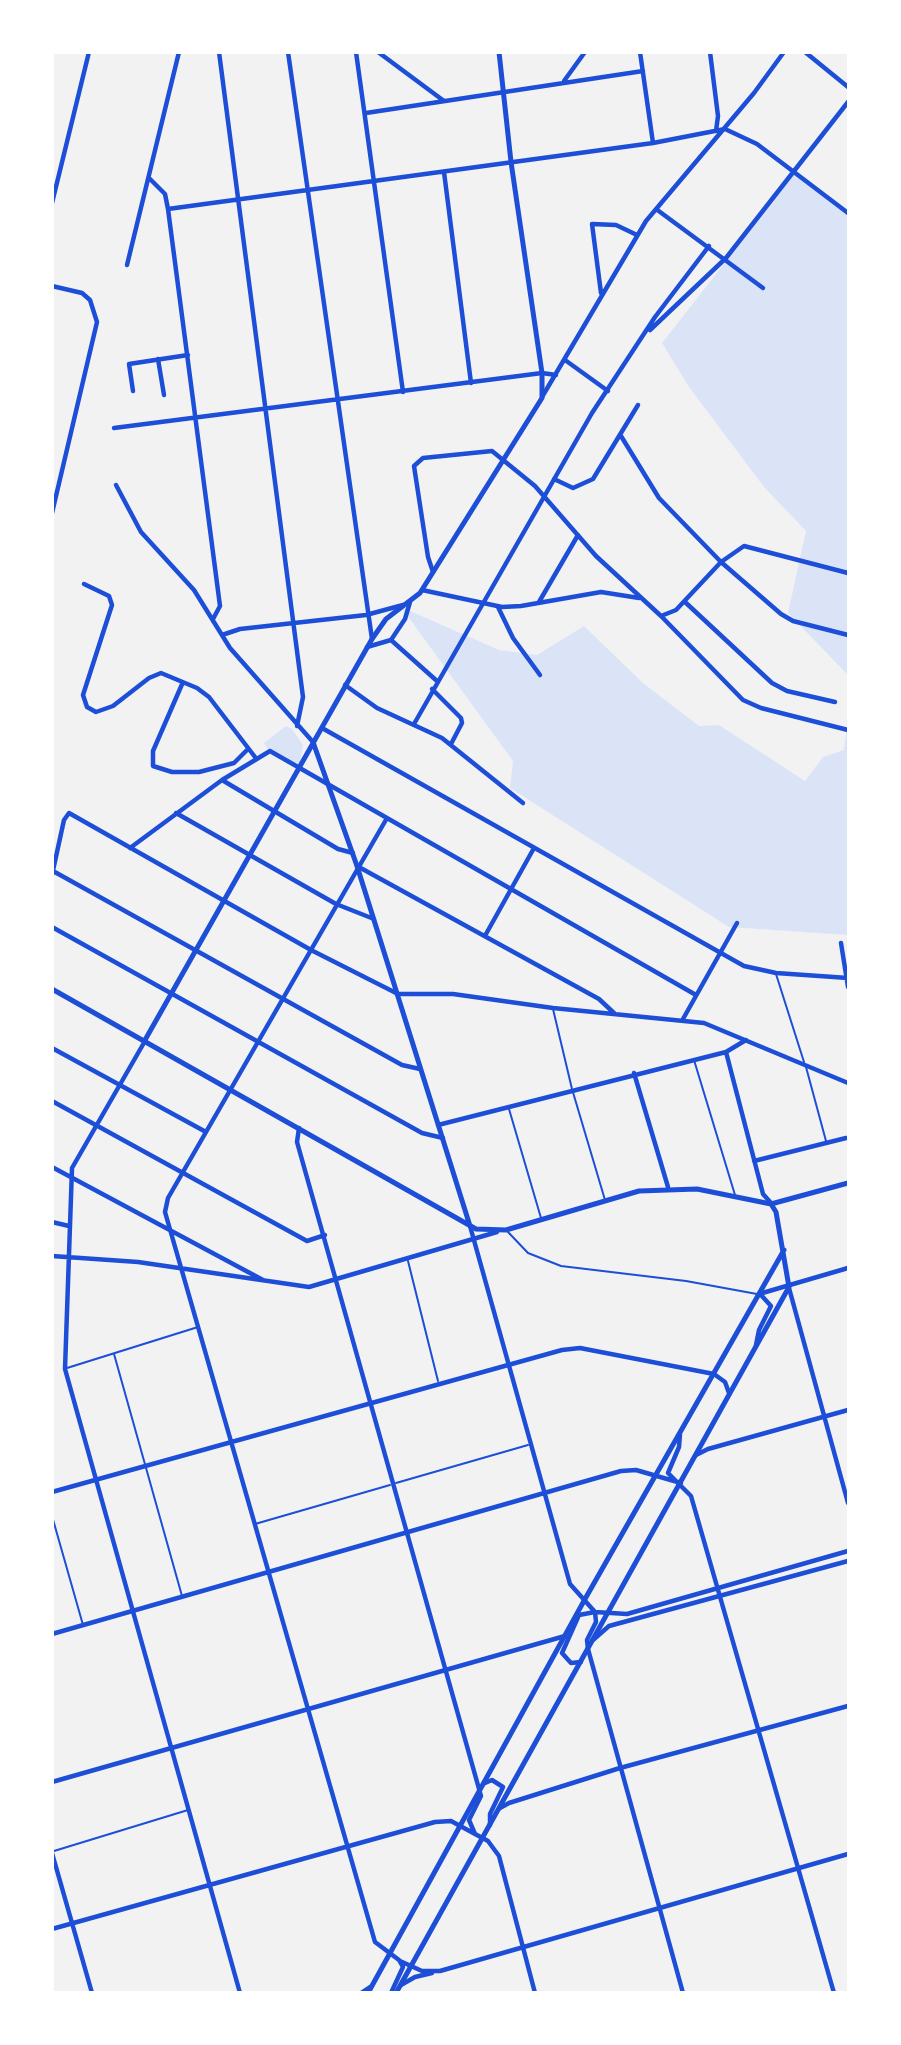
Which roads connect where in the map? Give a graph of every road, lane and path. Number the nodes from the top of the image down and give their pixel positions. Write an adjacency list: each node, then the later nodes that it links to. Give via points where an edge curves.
1 (89, 52): 30 (street)
2 (179, 52): 26 (street)
3 (219, 52): 29 (street)
4 (288, 52): 28 (street)
5 (356, 52): 19 (street)
6 (378, 52): 17 (street)
7 (499, 52): 16 (street)
8 (585, 52): 14 (street)
9 (640, 52): 13 (street)
10 (710, 52): 21 (street)
11 (805, 52): 15 (street)
12 (782, 54): 20 (street)
13 (643, 71): 14 (street); 22 (street)
14 (563, 82): 16 (street)
15 (849, 87)
16 (503, 92): 17 (street); 23 (street)
17 (444, 101): 19 (street)
18 (849, 102): 25 (street)
19 (366, 113): 27 (street)
20 (725, 129): 21 (street); 25 (street); 32 (street)
21 (716, 131): 22 (street)
22 (653, 143): 23 (street)
23 (511, 162): 24 (street); 45 (street)
24 (444, 172): 27 (street); 47 (street)
25 (796, 172): 33 (street); 36 (street)
26 (149, 178): 31 (street, via 166,194); 37 (street)
27 (374, 180): 28 (street); 50 (street)
28 (306, 191): 29 (street); 53 (street)
29 (239, 202): 31 (street); 55 (street)
30 (52, 203)
31 (168, 209): 42 (street)
32 (656, 209): 34 (street); 35 (street)
33 (849, 213)
34 (638, 235): 40 (street); 40 (street, via 616,225 592,224)
35 (709, 246): 36 (street); 41 (street)
36 (726, 258): 39 (street); 41 (street)
37 (127, 265)
38 (52, 286): 63 (street, via 82,293 90,300 97,322)
39 (763, 288)
40 (601, 294): 44 (street)
41 (646, 333): 49 (street)
42 (188, 355): 43 (street); 56 (street)
43 (158, 359): 48 (street, via 129,364); 51 (street)
44 (565, 360): 46 (street); 49 (street)
45 (542, 373): 46 (street); 47 (street); 52 (street)
46 (556, 375): 52 (street)
47 (471, 383): 50 (street)
48 (133, 391)
49 (608, 391): 60 (street)
50 (403, 393): 53 (street)
51 (164, 394)
52 (542, 398): 59 (street)
53 (337, 402): 55 (street); 76 (street)
54 (638, 405): 58 (street)
55 (267, 410): 56 (street); 79 (street)
56 (197, 420): 57 (street); 78 (street, via 220,606)
57 (114, 428)
58 (621, 436): 60 (street, via 593,479 573,488); 65 (street, via 659,498)
59 (504, 460): 62 (street); 66 (street); 66 (street, via 487,451 417,461 414,472)
60 (554, 479): 62 (street)
61 (116, 485): 78 (street, via 141,532 194,590)
62 (543, 494): 64 (street); 73 (street)
63 (52, 513)
64 (578, 535): 70 (street); 74 (street)
65 (721, 562): 67 (street, via 741,547 752,547); 72 (street); 81 (street, via 786,618)
66 (433, 573): 69 (street)
67 (849, 573)
68 (84, 584): 87 (street, via 109,596 112,605 83,695 87,707 96,712 113,706 161,673)
69 (422, 590): 71 (street); 73 (street)
70 (639, 598): 74 (street, via 601,592); 77 (street)
71 (410, 602): 76 (street); 82 (street, via 386,619); 83 (street)
72 (685, 602): 77 (street); 90 (street, via 772,683)
73 (481, 603): 75 (street); 86 (street)
74 (538, 603): 75 (street)
75 (498, 606): 85 (street, via 513,638)
76 (366, 615): 79 (street); 82 (street)
77 (661, 616): 94 (street, via 743,700)
78 (213, 619): 80 (street)
79 (293, 624): 80 (street); 92 (street, via 303,697)
80 (222, 635): 92 (street)
81 (849, 635)
82 (372, 639): 84 (street)
83 (391, 640): 84 (street); 86 (street)
84 (367, 647): 88 (street)
85 (540, 675)
86 (437, 681): 89 (street)
87 (183, 682): 97 (street, via 209,697); 97 (street, via 153,751 153,766 199,772 234,763)
88 (345, 685): 91 (street, via 377,708); 93 (street)
89 (432, 689): 91 (street); 96 (street, via 461,718)
90 (835, 702)
91 (414, 724): 96 (street)
92 (297, 726): 95 (street)
93 (321, 728): 95 (street); 107 (street)
94 (849, 730)
95 (313, 742): 99 (street); 101 (street)
96 (451, 744): 102 (street)
97 (248, 749): 98 (street)
98 (255, 758): 99 (street, via 270,751); 100 (street)
99 (299, 768): 101 (street); 103 (street)
100 (222, 780): 103 (street); 104 (street)
101 (329, 785): 105 (street); 108 (street)
102 (523, 803)
103 (274, 811): 108 (street, via 338,849); 109 (street)
104 (176, 813): 106 (street); 109 (street)
105 (387, 818): 110 (street); 112 (street)
106 (130, 848): 111 (street, via 69,813); 113 (street)
107 (534, 848): 112 (street); 122 (street)
108 (353, 853): 110 (street)
109 (248, 856): 113 (street); 114 (street)
110 (357, 866): 114 (street); 115 (street); 118 (street)
111 (53, 873): 120 (street)
112 (511, 889): 118 (street); 129 (street)
113 (224, 900): 120 (street); 121 (street)
114 (336, 904): 115 (street); 121 (street)
115 (374, 919): 128 (street)
116 (737, 923): 122 (street)
117 (52, 927): 127 (street)
118 (486, 934): 132 (street, via 599,999)
119 (841, 943): 124 (street)
120 (197, 949): 127 (street); 130 (street)
121 (311, 950): 128 (street); 130 (street)
122 (721, 955): 123 (street, via 744,967); 129 (street)
123 (776, 973): 124 (street); 140 (lane)
124 (847, 978): 125 (street)
125 (849, 987)
126 (52, 989): 134 (street)
127 (172, 993): 134 (street); 136 (street)
128 (398, 995): 131 (street, via 453,994); 141 (street)
129 (696, 995): 133 (street)
130 (284, 998): 136 (street); 141 (street, via 402,1065)
131 (553, 1008): 132 (street); 145 (lane)
132 (615, 1014): 133 (street)
133 (683, 1019): 135 (street)
134 (145, 1040): 144 (street); 146 (street)
135 (746, 1040): 138 (street); 140 (street)
136 (259, 1041): 146 (street); 153 (street, via 422,1133)
137 (52, 1048): 144 (street)
138 (726, 1052): 139 (street); 156 (street)
139 (694, 1059): 142 (street); 162 (lane)
140 (805, 1065): 143 (street); 155 (lane)
141 (420, 1069): 150 (street)
142 (634, 1073): 145 (street); 161 (street)
143 (849, 1083)
144 (119, 1084): 149 (street); 152 (street)
145 (572, 1088): 148 (street); 163 (lane)
146 (231, 1089): 151 (street); 152 (street)
147 (52, 1101): 149 (street)
148 (508, 1107): 150 (street); 165 (lane)
149 (95, 1124): 158 (street); 159 (street)
150 (438, 1125): 153 (street)
151 (299, 1129): 168 (street); 172 (street, via 297,1142)
152 (206, 1132): 158 (street)
153 (443, 1138): 168 (street)
154 (846, 1138): 155 (street)
155 (826, 1141): 156 (street)
156 (754, 1161): 164 (street, via 763,1194)
157 (52, 1167): 159 (street)
158 (184, 1171): 169 (street, via 165,1206); 172 (street, via 307,1241)
159 (71, 1177): 167 (street); 169 (street)
160 (849, 1183): 164 (street)
161 (668, 1187): 162 (street); 163 (street)
162 (735, 1196): 164 (street)
163 (605, 1201): 165 (street)
164 (771, 1204): 174 (street)
165 (542, 1219): 170 (street)
166 (52, 1222): 167 (street)
167 (69, 1226): 176 (street)
168 (470, 1226): 171 (street); 173 (street)
169 (169, 1229): 178 (street); 181 (street)
170 (506, 1230): 171 (street); 183 (lane, via 528,1253 561,1266)
171 (497, 1232): 173 (street)
172 (325, 1235): 180 (street)
173 (473, 1240): 177 (street); 187 (street)
174 (784, 1250): 182 (street); 183 (street)
175 (52, 1256): 176 (street)
176 (68, 1257): 178 (street); 188 (street)
177 (408, 1259): 180 (street); 190 (lane)
178 (181, 1268): 181 (street); 184 (street)
179 (849, 1268): 182 (street)
180 (337, 1280): 181 (street, via 298,1287); 192 (street)
181 (267, 1283)
182 (789, 1287): 183 (street); 185 (street); 194 (street)
183 (759, 1294): 185 (street, via 771,1306); 189 (street)
184 (199, 1327): 186 (lane); 196 (street)
185 (755, 1349): 191 (street)
186 (114, 1354): 188 (lane); 199 (lane)
187 (508, 1364): 189 (street, via 580,1348); 190 (street); 197 (street)
188 (65, 1369): 201 (street)
189 (714, 1374): 191 (street, via 725,1382); 195 (street)
190 (439, 1382): 192 (street)
191 (729, 1394): 198 (street)
192 (370, 1402): 196 (street); 203 (street)
193 (849, 1410): 194 (street)
194 (825, 1417): 198 (street); 206 (street)
195 (680, 1434): 200 (street); 202 (street, via 680,1447 668,1470)
196 (232, 1441): 199 (street); 208 (street)
197 (529, 1445): 203 (lane); 205 (street)
198 (696, 1455): 202 (street)
199 (147, 1464): 201 (street); 214 (lane)
200 (656, 1476): 202 (street); 205 (street, via 627,1470); 216 (street)
201 (96, 1479): 204 (street); 217 (street)
202 (681, 1483): 213 (street, via 691,1496); 219 (street)
203 (392, 1485): 208 (lane); 209 (street)
204 (52, 1492)
205 (544, 1494): 209 (street); 216 (street, via 570,1584)
206 (849, 1503)
207 (52, 1516): 221 (lane)
208 (255, 1524): 212 (street)
209 (407, 1531): 212 (street); 227 (street)
210 (849, 1551): 213 (street)
211 (849, 1561): 215 (street)
212 (268, 1575): 214 (street); 229 (street)
213 (718, 1587): 215 (street); 219 (street, via 627,1614)
214 (182, 1597): 217 (street)
215 (721, 1597): 224 (street, via 609,1626); 230 (street)
216 (585, 1599): 218 (street); 220 (street)
217 (132, 1612): 221 (street); 231 (street)
218 (595, 1612): 219 (street); 220 (street); 225 (street)
219 (608, 1613): 224 (street)
220 (576, 1618): 223 (street); 226 (street, via 563,1656 572,1663)
221 (83, 1626): 222 (street)
222 (52, 1634)
223 (566, 1636): 227 (street); 234 (street)
224 (593, 1641): 225 (street)
225 (589, 1649): 226 (street); 232 (street)
226 (582, 1661): 236 (street)
227 (446, 1670): 229 (street); 235 (street)
228 (849, 1706): 230 (street)
229 (309, 1711): 231 (street); 242 (street)
230 (758, 1731): 232 (street); 245 (street)
231 (171, 1748): 233 (street); 237 (street)
232 (620, 1768): 236 (street, via 515,1800); 247 (street)
233 (52, 1782)
234 (485, 1783): 235 (street); 239 (street, via 492,1780 503,1787 490,1814)
235 (480, 1792): 238 (street); 240 (street, via 469,1820)
236 (500, 1809): 239 (street)
237 (188, 1810): 243 (lane); 246 (street)
238 (461, 1825): 240 (street); 242 (street, via 435,1822); 251 (street)
239 (489, 1828): 240 (street); 241 (street)
240 (475, 1834): 241 (street)
241 (484, 1839): 250 (street, via 499,1856); 253 (street)
242 (346, 1847): 246 (street); 251 (street, via 375,1942)
243 (52, 1853): 248 (street)
244 (849, 1854): 245 (street)
245 (798, 1868): 247 (street); 264 (street)
246 (210, 1885): 248 (street); 259 (street)
247 (659, 1908): 250 (street); 263 (street)
248 (72, 1923): 249 (street); 258 (street)
249 (52, 1929)
250 (523, 1946): 255 (street); 262 (street)
251 (389, 1955): 252 (street); 254 (street)
252 (398, 1959): 253 (street); 254 (street); 257 (street, via 403,1970)
253 (410, 1966): 255 (street); 257 (street)
254 (382, 1968): 256 (street)
255 (440, 1971): 257 (street, via 415,1977)
256 (373, 1984): 260 (street); 261 (street)
257 (395, 1991)
258 (92, 1993)
259 (240, 1993)
260 (361, 1993)
261 (368, 1993)
262 (535, 1993)
263 (683, 1993)
264 (834, 1993)

